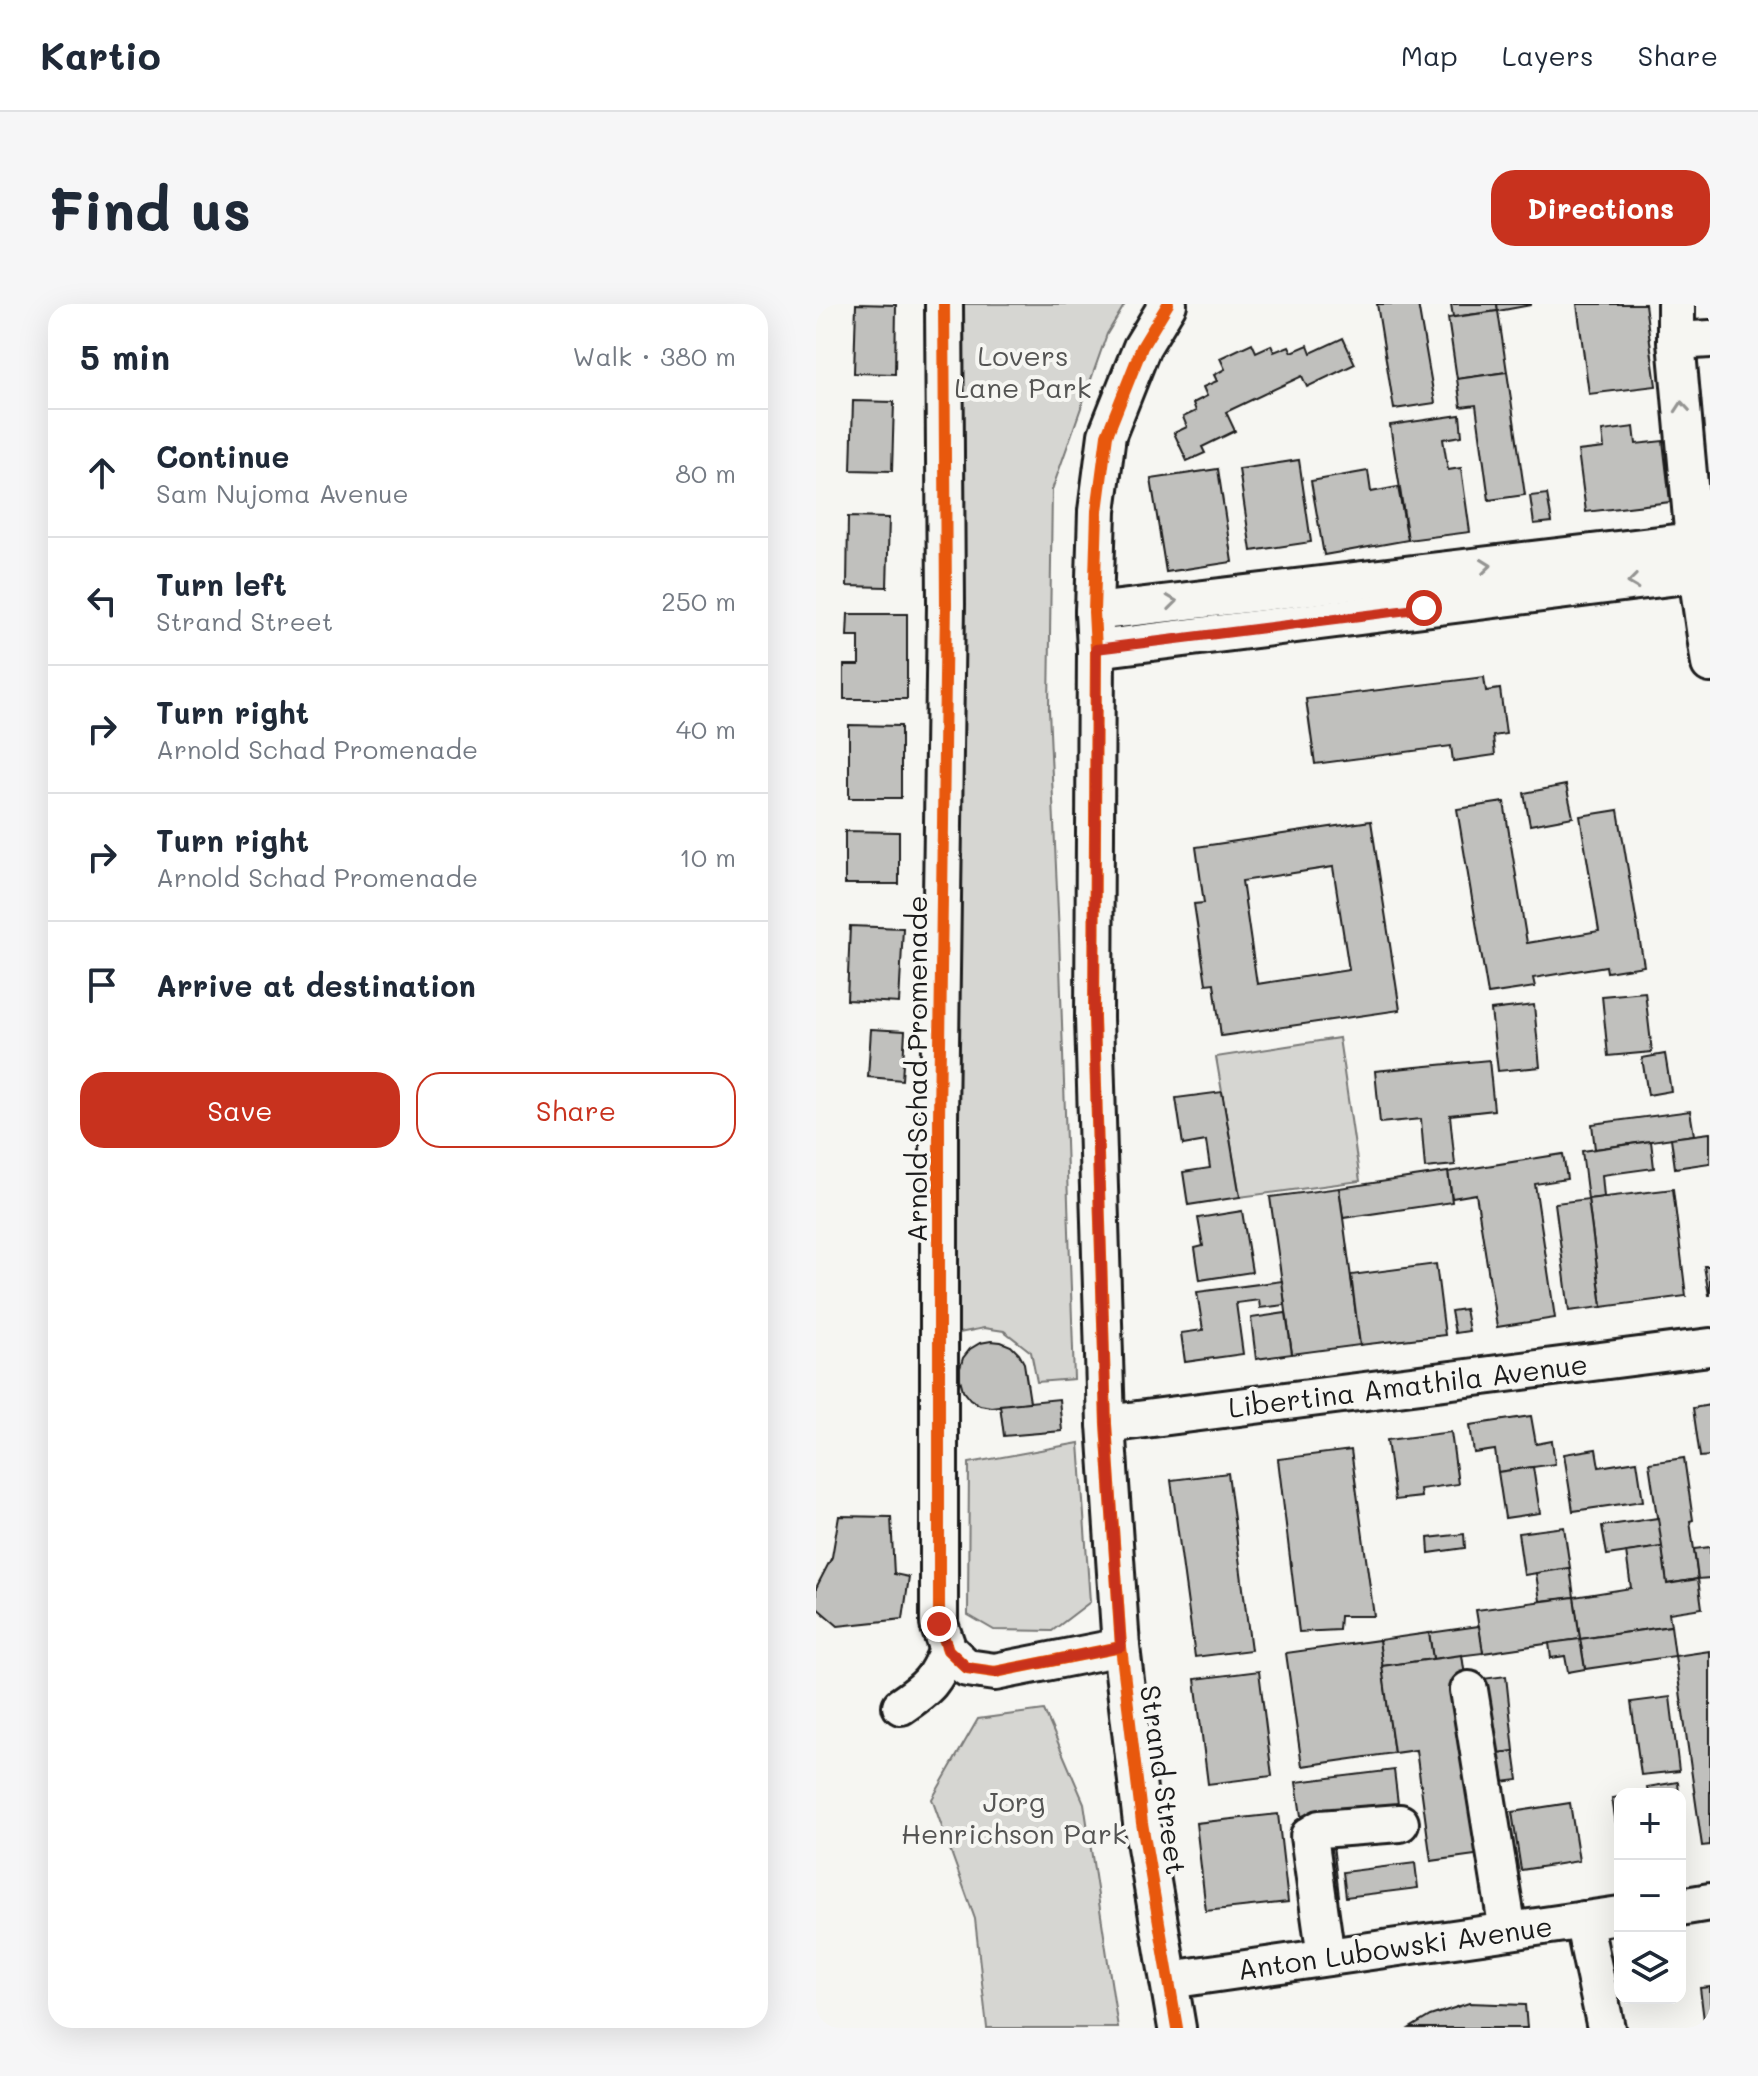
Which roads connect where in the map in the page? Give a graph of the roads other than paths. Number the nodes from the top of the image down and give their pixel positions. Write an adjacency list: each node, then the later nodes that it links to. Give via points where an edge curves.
1 (944, 304): 15 (street, Arnold Schad Promenade, via 939,1624)
2 (1168, 304): 8 (street, Strand Street, via 1142,347 1107,435 1097,511)
3 (1676, 304): 4 (street)
4 (1693, 340): 5 (street, one-way to 4)
5 (1703, 556): 6 (street); 11 (street)
6 (1422, 591): 7 (street); 9 (street)
7 (1237, 595): 8 (street, one-way to 7); 9 (street)
8 (1094, 612): 10 (street, Strand Street)
9 (1242, 631): 10 (street)
10 (1096, 649): 13 (street, Strand Street, via 1094,1018)
11 (1710, 664)
12 (1710, 1347): 13 (street, Libertina Amathila Avenue)
13 (1106, 1424): 14 (street, Strand Street)
14 (1121, 1647): 15 (street, via 995,1672 967,1668); 25 (street, Strand Street, via 1142,1823)
15 (948, 1650): 17 (street, via 924,1690)
16 (1469, 1690): 23 (street)
17 (901, 1706)
18 (1400, 1823): 24 (street, via 1320,1829 1309,1836)
19 (1710, 1902): 20 (street)
20 (1686, 1906)
21 (1614, 1916): 22 (street, Anton Lubowski Avenue)
22 (1583, 1920): 23 (street, Anton Lubowski Avenue); 27 (street)
23 (1508, 1931): 24 (street, Anton Lubowski Avenue)
24 (1326, 1957): 25 (street, Anton Lubowski Avenue)
25 (1169, 1980): 26 (street, Strand Street)
26 (1177, 2028)
27 (1606, 2028)

